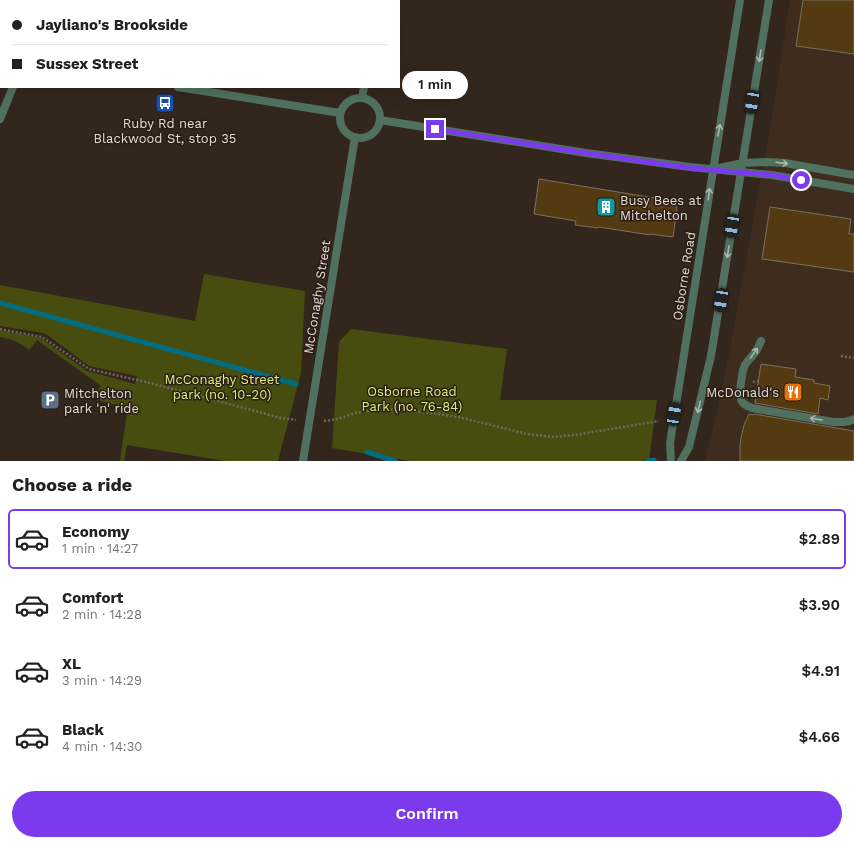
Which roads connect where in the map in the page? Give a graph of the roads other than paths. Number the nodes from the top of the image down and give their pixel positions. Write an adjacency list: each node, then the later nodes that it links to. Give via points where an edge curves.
1 (740, 0): 12 (street, Osborne Road, one-way to 1)
2 (769, 0): 11 (street, one-way to 11)
3 (13, 88): 8 (street)
4 (184, 88): 7 (street)
5 (364, 88): 6 (street)
6 (362, 98): 7 (street, via 350,100); 9 (street, via 375,105)
7 (340, 113): 10 (street, via 340,122 344,130)
8 (0, 119)
9 (380, 120): 10 (street, via 377,129 370,136); 12 (street, via 593,154)
10 (355, 137): 18 (street, McConaghy Street)
11 (743, 163): 12 (street); 13 (street); 14 (street, one-way to 14, via 785,164)
12 (713, 169): 13 (street); 19 (street, Osborne Road, one-way to 12, via 670,443)
13 (741, 172): 15 (street); 20 (street, one-way to 20, via 711,356 689,447)
14 (854, 175)
15 (854, 189)
16 (760, 341): 17 (street, one-way to 16, via 848,422 833,422 752,408 743,403 740,395 743,370 758,349)
17 (854, 419)
18 (303, 461)
19 (671, 461)
20 (681, 461)

